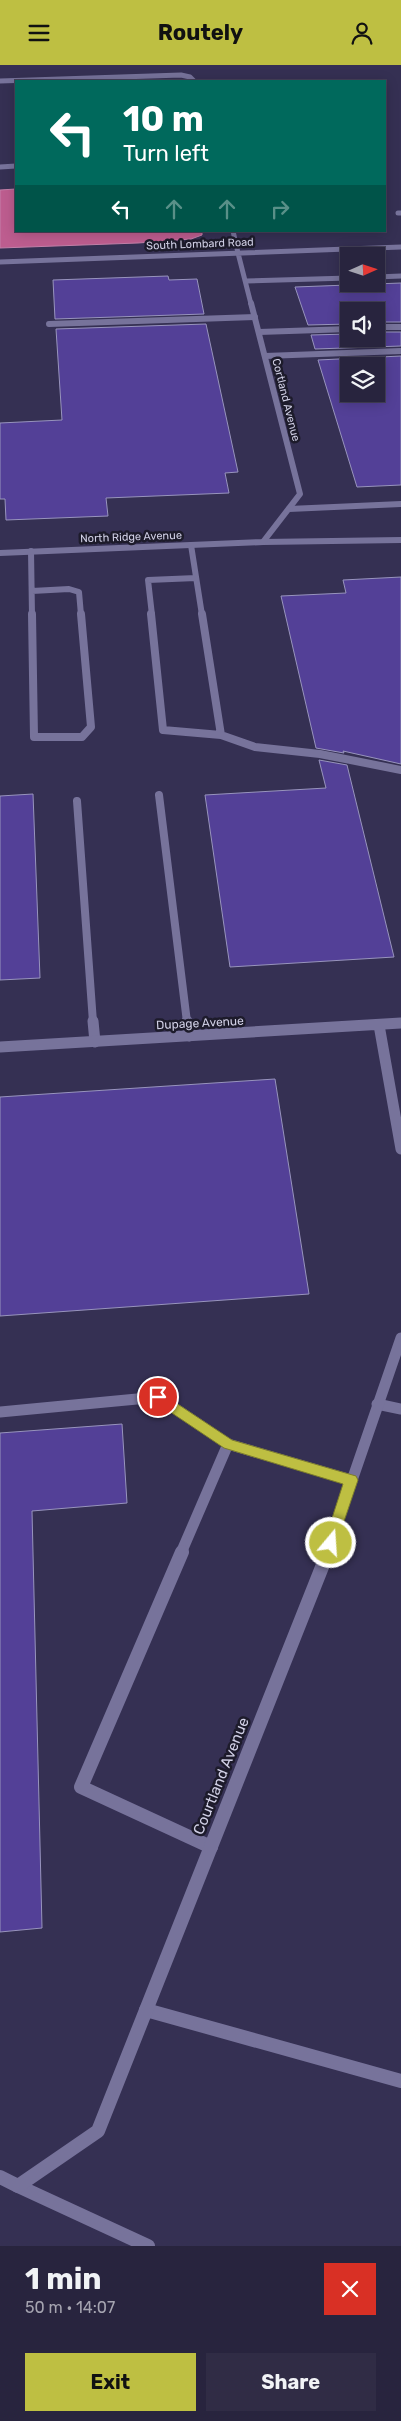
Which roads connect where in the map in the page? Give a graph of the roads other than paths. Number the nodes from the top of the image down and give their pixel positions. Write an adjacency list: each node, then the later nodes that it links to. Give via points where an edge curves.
1 (15, 80): 4 (street)
2 (30, 80): 3 (street, via 180,75)
3 (193, 80)
4 (0, 81)
5 (15, 166): 6 (street)
6 (0, 167)
7 (232, 232): 9 (street, Cortland Avenue)
8 (401, 247): 9 (street, South Lombard Road)
9 (238, 253): 10 (street, South Lombard Road); 14 (street, Cortland Avenue)
10 (0, 262)
11 (401, 276): 13 (street)
12 (340, 277): 14 (street)
13 (385, 277)
14 (246, 281): 15 (street, Cortland Avenue)
15 (255, 317): 16 (street); 20 (street, Cortland Avenue)
16 (49, 324)
17 (385, 327): 18 (street)
18 (401, 327)
19 (340, 329): 20 (street)
20 (258, 332): 22 (street, Cortland Avenue)
21 (401, 351): 22 (street)
22 (265, 356): 24 (street, Cortland Avenue, via 300,495)
23 (401, 504): 24 (street)
24 (289, 509): 26 (street, Cortland Avenue)
25 (401, 540): 26 (street, North Ridge Avenue)
26 (263, 542): 27 (street, North Ridge Avenue)
27 (190, 545): 28 (street, North Ridge Avenue); 30 (street)
28 (30, 551): 29 (street, North Ridge Avenue); 31 (street)
29 (0, 553)
30 (196, 578): 32 (street); 32 (street, via 148,580 163,730)
31 (32, 591): 31 (street, via 34,737 82,737 91,727 79,592 69,589)
32 (221, 735): 33 (street, via 255,747 320,754)
33 (401, 770)
34 (159, 795): 38 (street)
35 (77, 801): 39 (street)
36 (401, 1023): 37 (street, Dupage Avenue)
37 (379, 1025): 38 (street, Dupage Avenue); 41 (street)
38 (189, 1036): 39 (street, Dupage Avenue)
39 (95, 1041): 40 (street, Dupage Avenue)
40 (0, 1047)
41 (401, 1149)
42 (401, 1338): 43 (street, Courtland Avenue)
43 (377, 1403): 44 (street); 47 (street, Courtland Avenue)
44 (401, 1409)
45 (0, 1412): 46 (street, via 158,1397)
46 (228, 1444): 47 (street); 48 (street, via 81,1787)
47 (351, 1480): 48 (street, Courtland Avenue, via 331,1543)
48 (211, 1847): 49 (street, Courtland Avenue)
49 (146, 2011): 50 (street); 52 (street, Courtland Avenue, via 98,2131)
50 (401, 2081)
51 (0, 2177): 52 (street)
52 (18, 2186): 53 (street)
53 (148, 2246)

